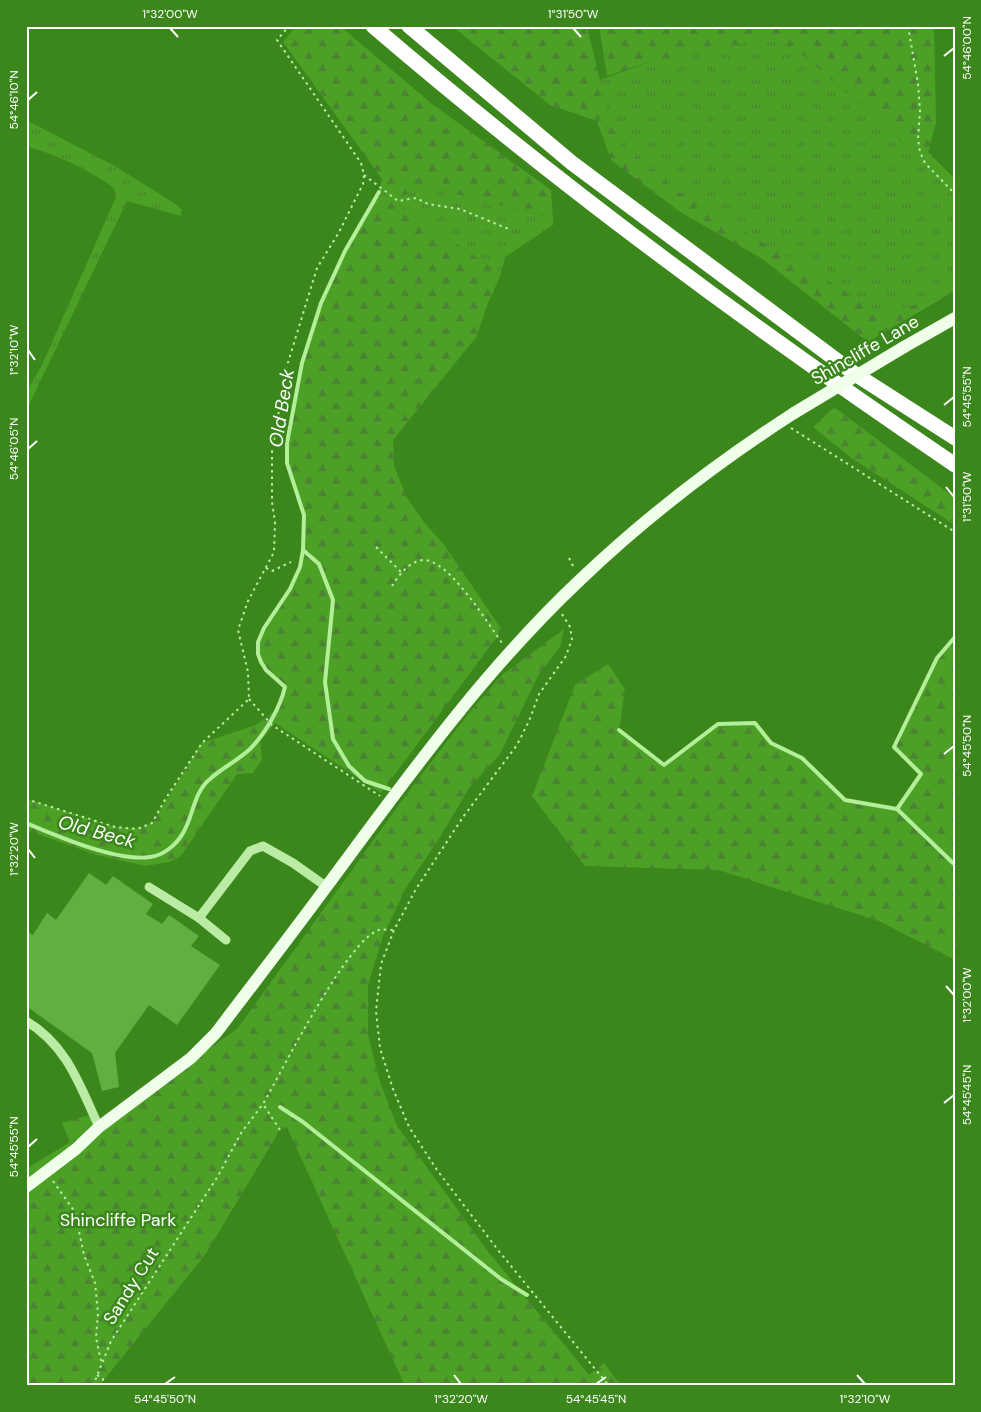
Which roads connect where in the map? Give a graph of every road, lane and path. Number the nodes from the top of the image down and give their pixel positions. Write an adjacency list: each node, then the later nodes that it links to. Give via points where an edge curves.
1 (289, 26): 5 (path, via 277,40 361,163)
2 (373, 26): 11 (highway, via 558,178 838,386)
3 (409, 26): 10 (highway, via 572,163 855,374)
4 (908, 26): 6 (path, via 919,93 920,152 925,163)
5 (364, 175): 7 (path, via 398,201 416,198 428,204 473,212); 15 (path, via 360,191 317,268 286,370 272,452 274,552)
6 (955, 194)
7 (511, 230)
8 (955, 318): 9 (main road, Shincliffe Lane, bridge)
9 (782, 420): 12 (path, via 820,449); 18 (main road, Shincliffe Lane, via 676,495)
10 (955, 438)
11 (955, 465)
12 (955, 532)
13 (376, 547): 16 (path)
14 (291, 562): 15 (path, via 272,571)
15 (266, 568): 20 (path, via 248,601 238,630 248,672)
16 (401, 572): 17 (path); 19 (path, via 424,560 437,564 451,576)
17 (392, 586)
18 (554, 605): 19 (main road, Shincliffe Lane); 26 (path, via 570,627 572,639 566,656 539,694 516,745 463,817 416,889)
19 (509, 653): 22 (main road, Shincliffe Lane)
20 (249, 699): 21 (path, via 202,743 152,823 137,829 115,827); 22 (path, via 272,725)
21 (26, 799)
22 (388, 802): 24 (main road, Shincliffe Lane)
23 (149, 887): 25 (lane)
24 (327, 887): 25 (lane, via 263,846 250,851); 30 (main road, Shincliffe Lane, via 216,1033 191,1058)
25 (198, 918): 27 (lane)
26 (394, 930): 29 (path, Sandy Cut, via 378,930 358,946 338,972); 38 (path, via 381,964 376,1011 380,1048 409,1128 498,1250)
27 (226, 940)
28 (26, 1021): 30 (lane, via 40,1029 63,1053)
29 (263, 1104): 31 (path); 34 (path, Sandy Cut, via 241,1133 218,1176 111,1341)
30 (99, 1127): 32 (main road, Shincliffe Lane)
31 (280, 1130)
32 (46, 1171): 33 (main road, Shincliffe Lane); 34 (path, via 75,1212 84,1255 95,1284 96,1338)
33 (26, 1187)
34 (102, 1363): 35 (path, Sandy Cut)
35 (98, 1374): 36 (path, Sandy Cut); 37 (path, via 103,1379)
36 (92, 1386)
37 (103, 1386)
38 (609, 1386)

